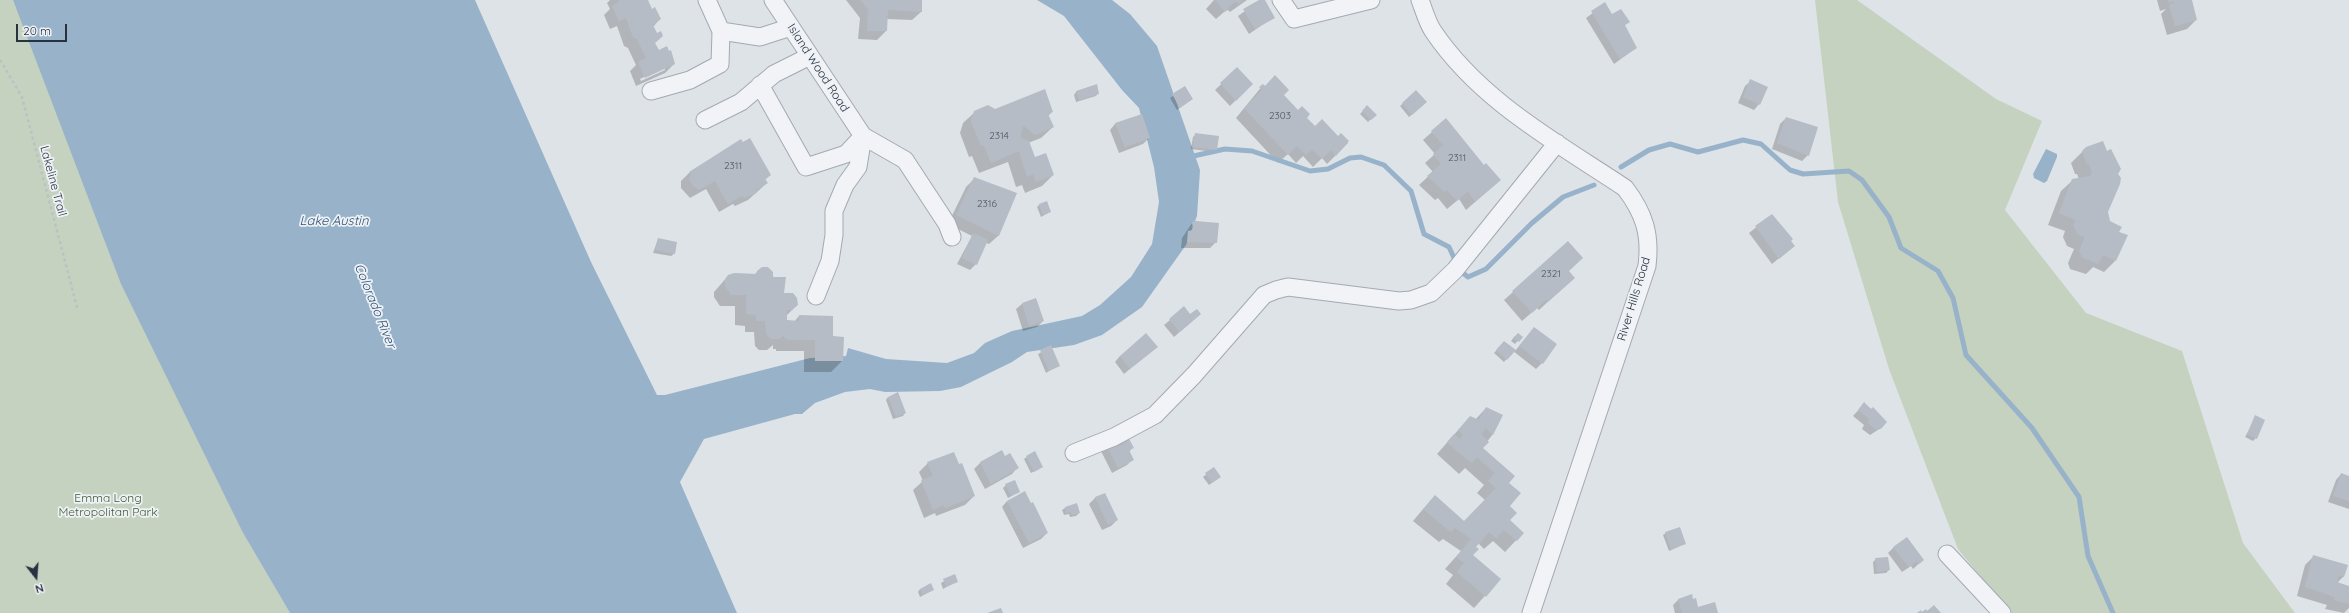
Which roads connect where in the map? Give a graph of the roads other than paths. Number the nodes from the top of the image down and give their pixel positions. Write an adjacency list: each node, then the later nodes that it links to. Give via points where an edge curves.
1 (707, 0): 7 (street)
2 (773, 0): 6 (street, Island Wood Road)
3 (1281, 0): 4 (street, via 1294,18)
4 (1371, 0)
5 (1420, 0): 13 (street, River Hills Road, via 1432,30 1479,86 1506,108)
6 (791, 27): 7 (street, via 760,37); 8 (street, Island Wood Road)
7 (721, 31): 10 (street, via 720,64 690,80)
8 (810, 56): 9 (street, via 774,74); 12 (street, Island Wood Road)
9 (760, 85): 11 (street, via 742,102); 12 (street, via 806,167 846,154)
10 (651, 91)
11 (705, 120)
12 (863, 136): 14 (street, via 905,160 947,224); 15 (street, via 858,167 845,184 834,211 830,261)
13 (1557, 142): 16 (street, via 1456,270 1431,293 1411,300 1399,300 1282,288 1264,295 1155,415 1114,437); 18 (street, River Hills Road, via 1625,188 1638,204 1646,226 1649,249 1647,266)
14 (952, 237)
15 (816, 296)
16 (1074, 453)
17 (1947, 554): 19 (street)
18 (1531, 613)
19 (2002, 613)

